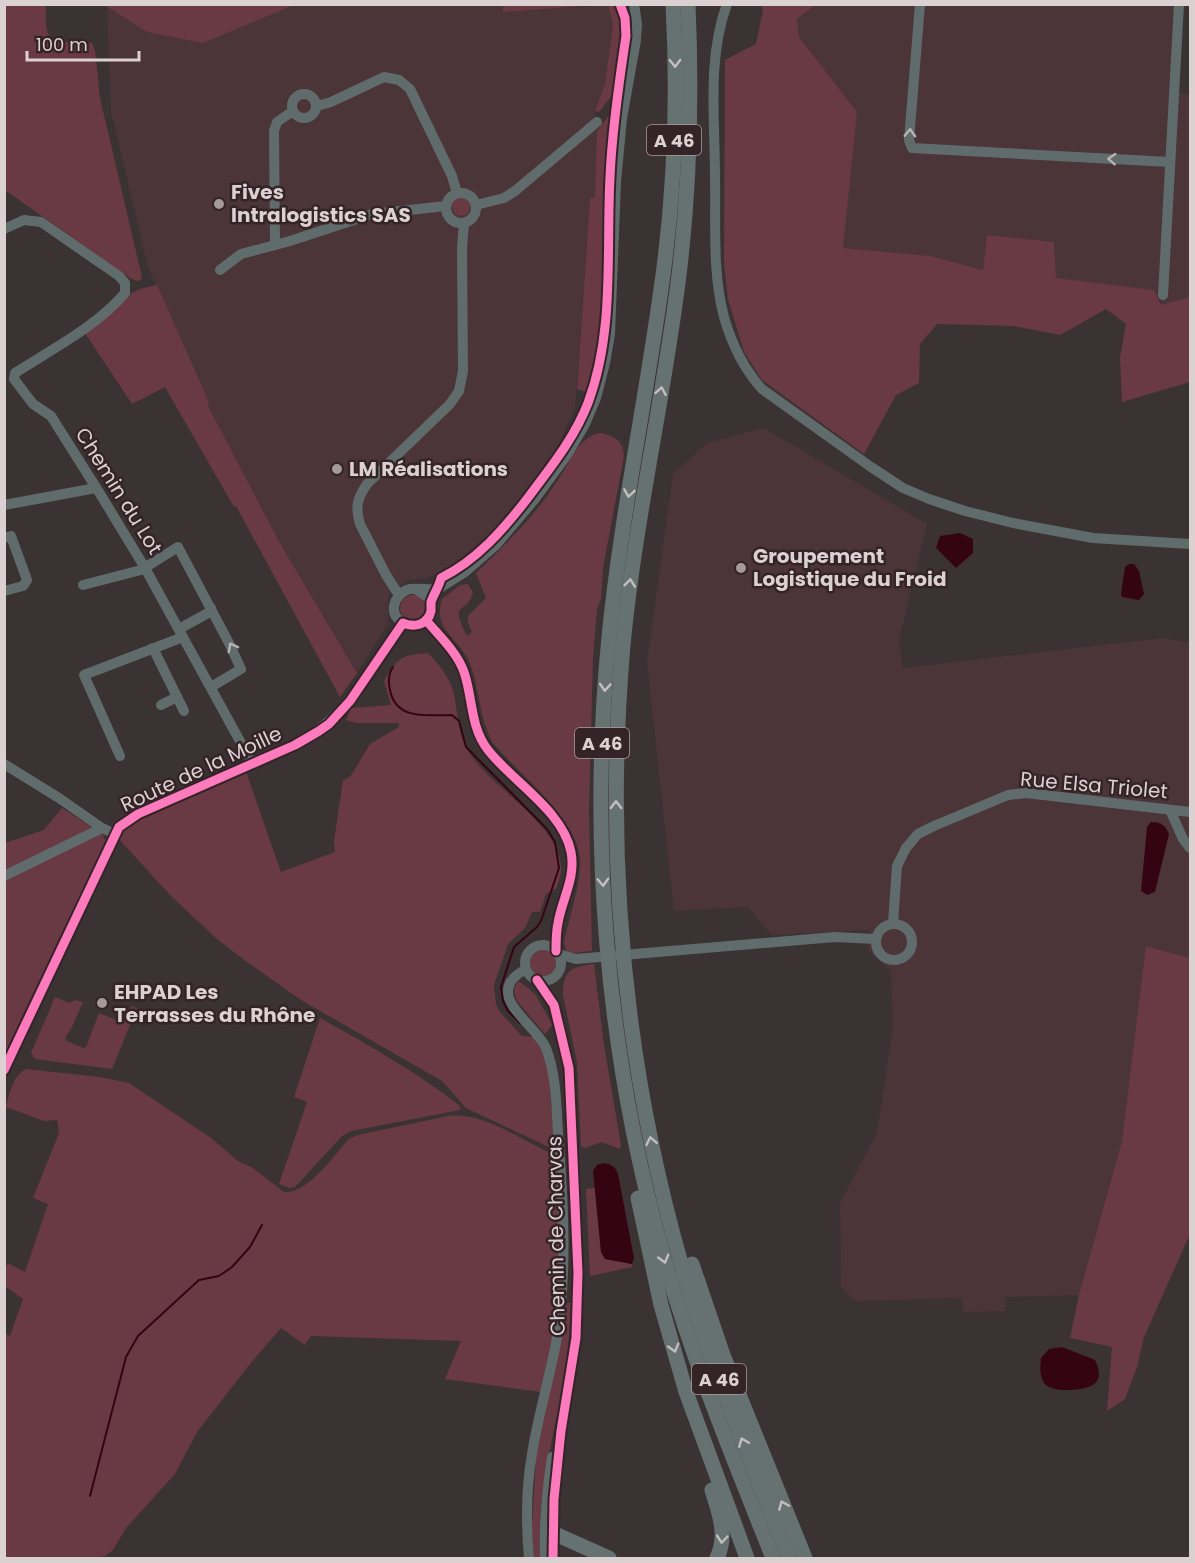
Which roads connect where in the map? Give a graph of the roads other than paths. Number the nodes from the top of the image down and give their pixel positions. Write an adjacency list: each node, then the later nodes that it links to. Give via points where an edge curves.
1 (634, 4): 25 (street, via 636,40 620,132 616,182 610,334 598,391 567,455 534,500 496,545)
2 (673, 4): 59 (highway, A 46, one-way to 59, via 675,102 668,235 614,593 602,744 607,947 618,1042)
3 (688, 4): 60 (highway, A 46, one-way to 3, via 644,1106 626,978 617,857 617,749 630,590 672,322 687,193 691,97)
4 (727, 4): 22 (street, via 715,59 718,284 724,316 741,363 762,389 871,467 929,499 965,511 1094,538)
5 (920, 4): 10 (street, one-way to 5, via 912,148 909,140)
6 (1179, 4): 10 (street)
7 (316, 106): 8 (street, via 312,116 305,118); 8 (street, via 310,96 302,94 293,102); 11 (street, via 384,77 399,80 410,89)
8 (293, 111): 16 (street, via 277,122 274,131)
9 (597, 123): 12 (street, via 515,191)
10 (1170, 162): 18 (street)
11 (458, 193): 12 (street, via 470,195); 13 (street, via 451,196)
12 (477, 205): 14 (street, via 472,219)
13 (446, 206): 14 (street, via 449,217); 16 (street, via 372,214)
14 (464, 223): 28 (street, via 463,371 459,391 367,484 358,499 360,524)
15 (4, 229): 19 (street, Chemin du Lot, via 24,219 41,222 122,278 126,286 113,306 15,373 14,379 33,404 51,416)
16 (275, 245): 17 (street, via 241,254)
17 (220, 270)
18 (1163, 295)
19 (96, 488): 20 (street); 23 (street, Chemin du Lot)
20 (4, 505)
21 (4, 538): 27 (street, via 11,536 27,580 23,586)
22 (1191, 544)
23 (145, 567): 24 (street); 30 (street, via 178,547); 33 (street, Chemin du Lot)
24 (83, 585)
25 (438, 589): 26 (street); 29 (street)
26 (417, 590): 28 (street); 29 (street)
27 (4, 591)
28 (399, 595): 32 (street, via 394,610)
29 (430, 603): 31 (street)
30 (211, 608): 33 (street); 35 (street, one-way to 30, via 241,669)
31 (426, 621): 32 (street, via 415,626); 48 (street, via 462,666 482,741 566,836 572,874)
32 (403, 623): 40 (street, Route de la Moille, via 350,701 329,724 296,746)
33 (181, 633): 34 (street); 35 (street, Chemin du Lot)
34 (153, 648): 36 (street); 39 (street, via 84,675)
35 (211, 687): 40 (street, Chemin du Lot)
36 (177, 697): 37 (street); 38 (street)
37 (161, 705)
38 (184, 711)
39 (120, 756)
40 (252, 763): 45 (street, Route de la Moille, via 138,814 123,823)
41 (4, 764): 44 (street)
42 (1170, 810): 43 (street, Rue Elsa Triolet); 46 (street); 49 (street, Rue Elsa Triolet, via 1026,793 1008,795 918,834 897,866)
43 (1191, 812)
44 (102, 828): 45 (street); 47 (street)
45 (115, 834): 58 (street, Route de la Moille)
46 (1191, 848)
47 (4, 876)
48 (558, 922): 51 (street); 52 (street)
49 (893, 923): 50 (street, via 881,928); 50 (street, via 911,934 910,951 904,957 883,957)
50 (876, 939): 53 (street, via 835,937)
51 (540, 945): 52 (street); 54 (street, via 529,951)
52 (557, 952): 53 (street); 55 (street)
53 (582, 959): 55 (street)
54 (526, 969): 56 (street); 64 (street, via 510,983 508,997 536,1031 551,1067 564,1247 556,1343 529,1477)
55 (558, 971): 56 (street, via 545,981); 57 (street, Chemin de Charvas)
56 (537, 980): 57 (street, Chemin de Charvas)
57 (554, 1005): 62 (street, Chemin de Charvas, via 571,1083 578,1282 575,1346)
58 (4, 1070)
59 (636, 1141): 61 (highway, one-way to 61, via 629,1150 644,1229); 70 (highway, A 46, one-way to 70, via 657,1235 686,1331)
60 (664, 1198): 71 (highway, A 46, one-way to 60, via 710,1352); 72 (highway, one-way to 60, via 723,1355 674,1203)
61 (687, 1392): 68 (highway, one-way to 68, via 686,1402 722,1524 723,1541); 69 (highway)
62 (561, 1431): 63 (street, Chemin de Charvas); 65 (street, via 546,1498)
63 (553, 1533): 66 (street, Chemin de Charvas); 67 (highway)
64 (529, 1558)
65 (545, 1558)
66 (554, 1558)
67 (609, 1558)
68 (717, 1558)
69 (747, 1558)
70 (773, 1558)
71 (789, 1558)
72 (805, 1558)

